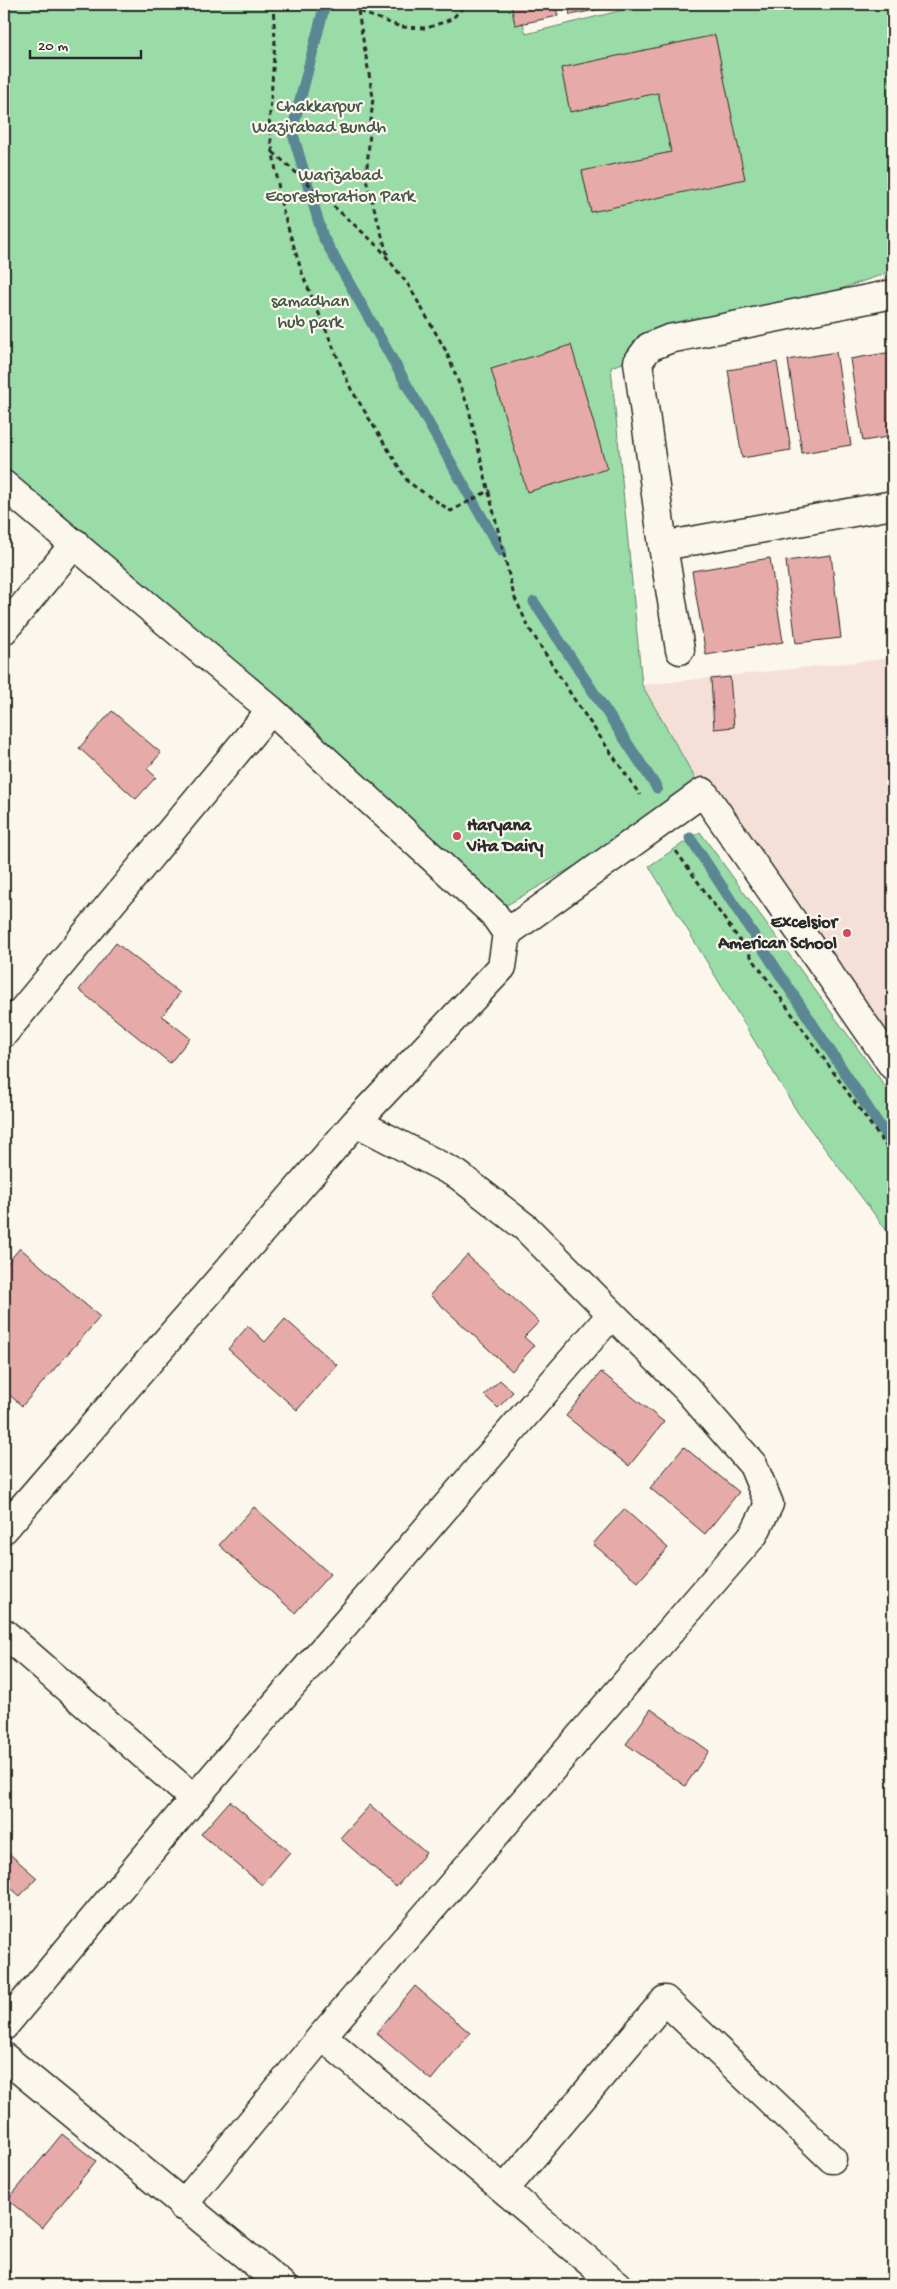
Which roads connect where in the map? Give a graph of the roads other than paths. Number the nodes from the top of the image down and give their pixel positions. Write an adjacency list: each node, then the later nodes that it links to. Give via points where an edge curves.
1 (893, 294): 5 (street, via 668,339 649,347 638,362)
2 (4, 485): 4 (street)
3 (893, 505): 5 (street)
4 (75, 543): 6 (street); 8 (street)
5 (663, 546): 7 (street)
6 (4, 630)
7 (680, 650)
8 (271, 710): 9 (street, via 493,913); 10 (street)
9 (507, 933): 11 (street, via 703,792); 12 (street, via 502,967)
10 (4, 1034)
11 (891, 1060)
12 (356, 1122): 13 (street, via 458,1175 526,1228); 14 (street)
13 (611, 1315): 16 (street); 18 (street, via 686,1388 753,1465 769,1504 754,1534)
14 (4, 1529)
15 (4, 1633): 16 (street)
16 (194, 1799): 17 (street)
17 (4, 2026)
18 (322, 2036): 21 (street); 22 (street)
19 (4, 2057): 22 (street)
20 (832, 2159): 21 (street, via 665,2000)
21 (505, 2189): 24 (street)
22 (182, 2206): 23 (street)
23 (282, 2285)
24 (617, 2285)

